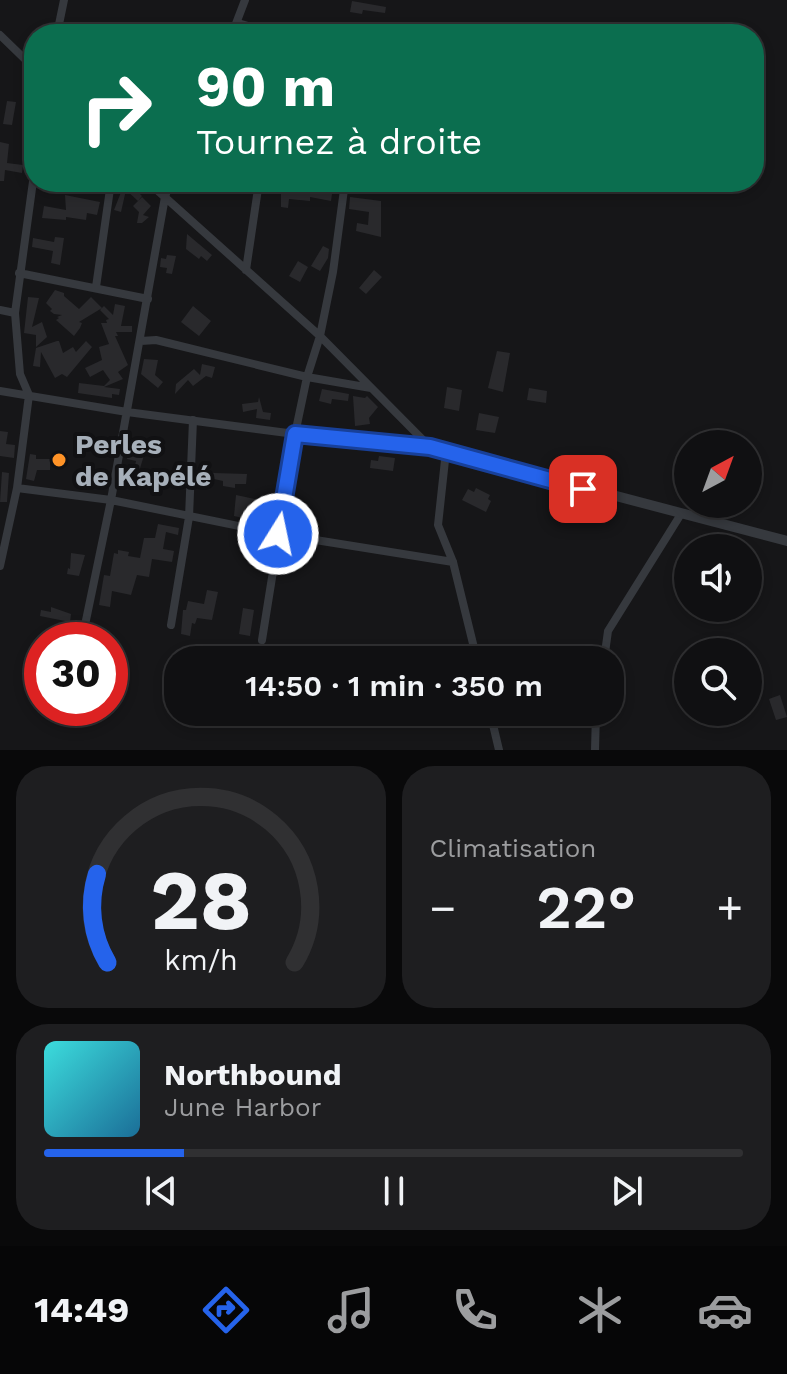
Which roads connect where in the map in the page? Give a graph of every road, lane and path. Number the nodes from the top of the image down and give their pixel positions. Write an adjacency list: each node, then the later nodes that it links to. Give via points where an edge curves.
1 (64, 0): 4 (street)
2 (245, 0): 3 (street)
3 (238, 23): 5 (street)
4 (59, 24)
5 (241, 24)
6 (0, 35): 7 (street)
7 (24, 58)
8 (31, 192): 16 (street)
9 (110, 192): 17 (street)
10 (159, 192): 14 (street)
11 (167, 192): 14 (street)
12 (258, 192): 15 (street)
13 (344, 192): 21 (street)
14 (165, 197): 15 (street); 18 (street)
15 (246, 270): 21 (street)
16 (19, 273): 17 (street); 20 (street)
17 (96, 287): 18 (street)
18 (148, 299): 22 (street)
19 (0, 310): 20 (street)
20 (15, 313): 26 (street, via 20,374)
21 (320, 336): 23 (street); 24 (street)
22 (141, 341): 23 (street, via 156,340); 27 (street)
23 (307, 377): 24 (street); 29 (street)
24 (371, 388): 30 (street)
25 (0, 391): 26 (street)
26 (29, 395): 27 (street); 32 (street)
27 (127, 412): 28 (street); 33 (street)
28 (193, 420): 29 (street); 35 (street)
29 (295, 434): 30 (street); 38 (street)
30 (430, 447): 31 (street)
31 (446, 451): 34 (street); 40 (street, via 438,525)
32 (17, 488): 33 (street); 41 (street)
33 (111, 500): 35 (street); 42 (street)
34 (674, 512)
35 (189, 517): 38 (street); 43 (street)
36 (679, 518): 46 (street, via 608,631)
37 (697, 518): 39 (street)
38 (278, 534): 40 (street); 44 (street)
39 (787, 541)
40 (453, 562): 45 (street)
41 (0, 566)
42 (86, 622)
43 (171, 625)
44 (262, 640)
45 (474, 646)
46 (606, 646)
47 (493, 726): 49 (street)
48 (596, 726): 50 (street)
49 (499, 750)
50 (595, 750)

